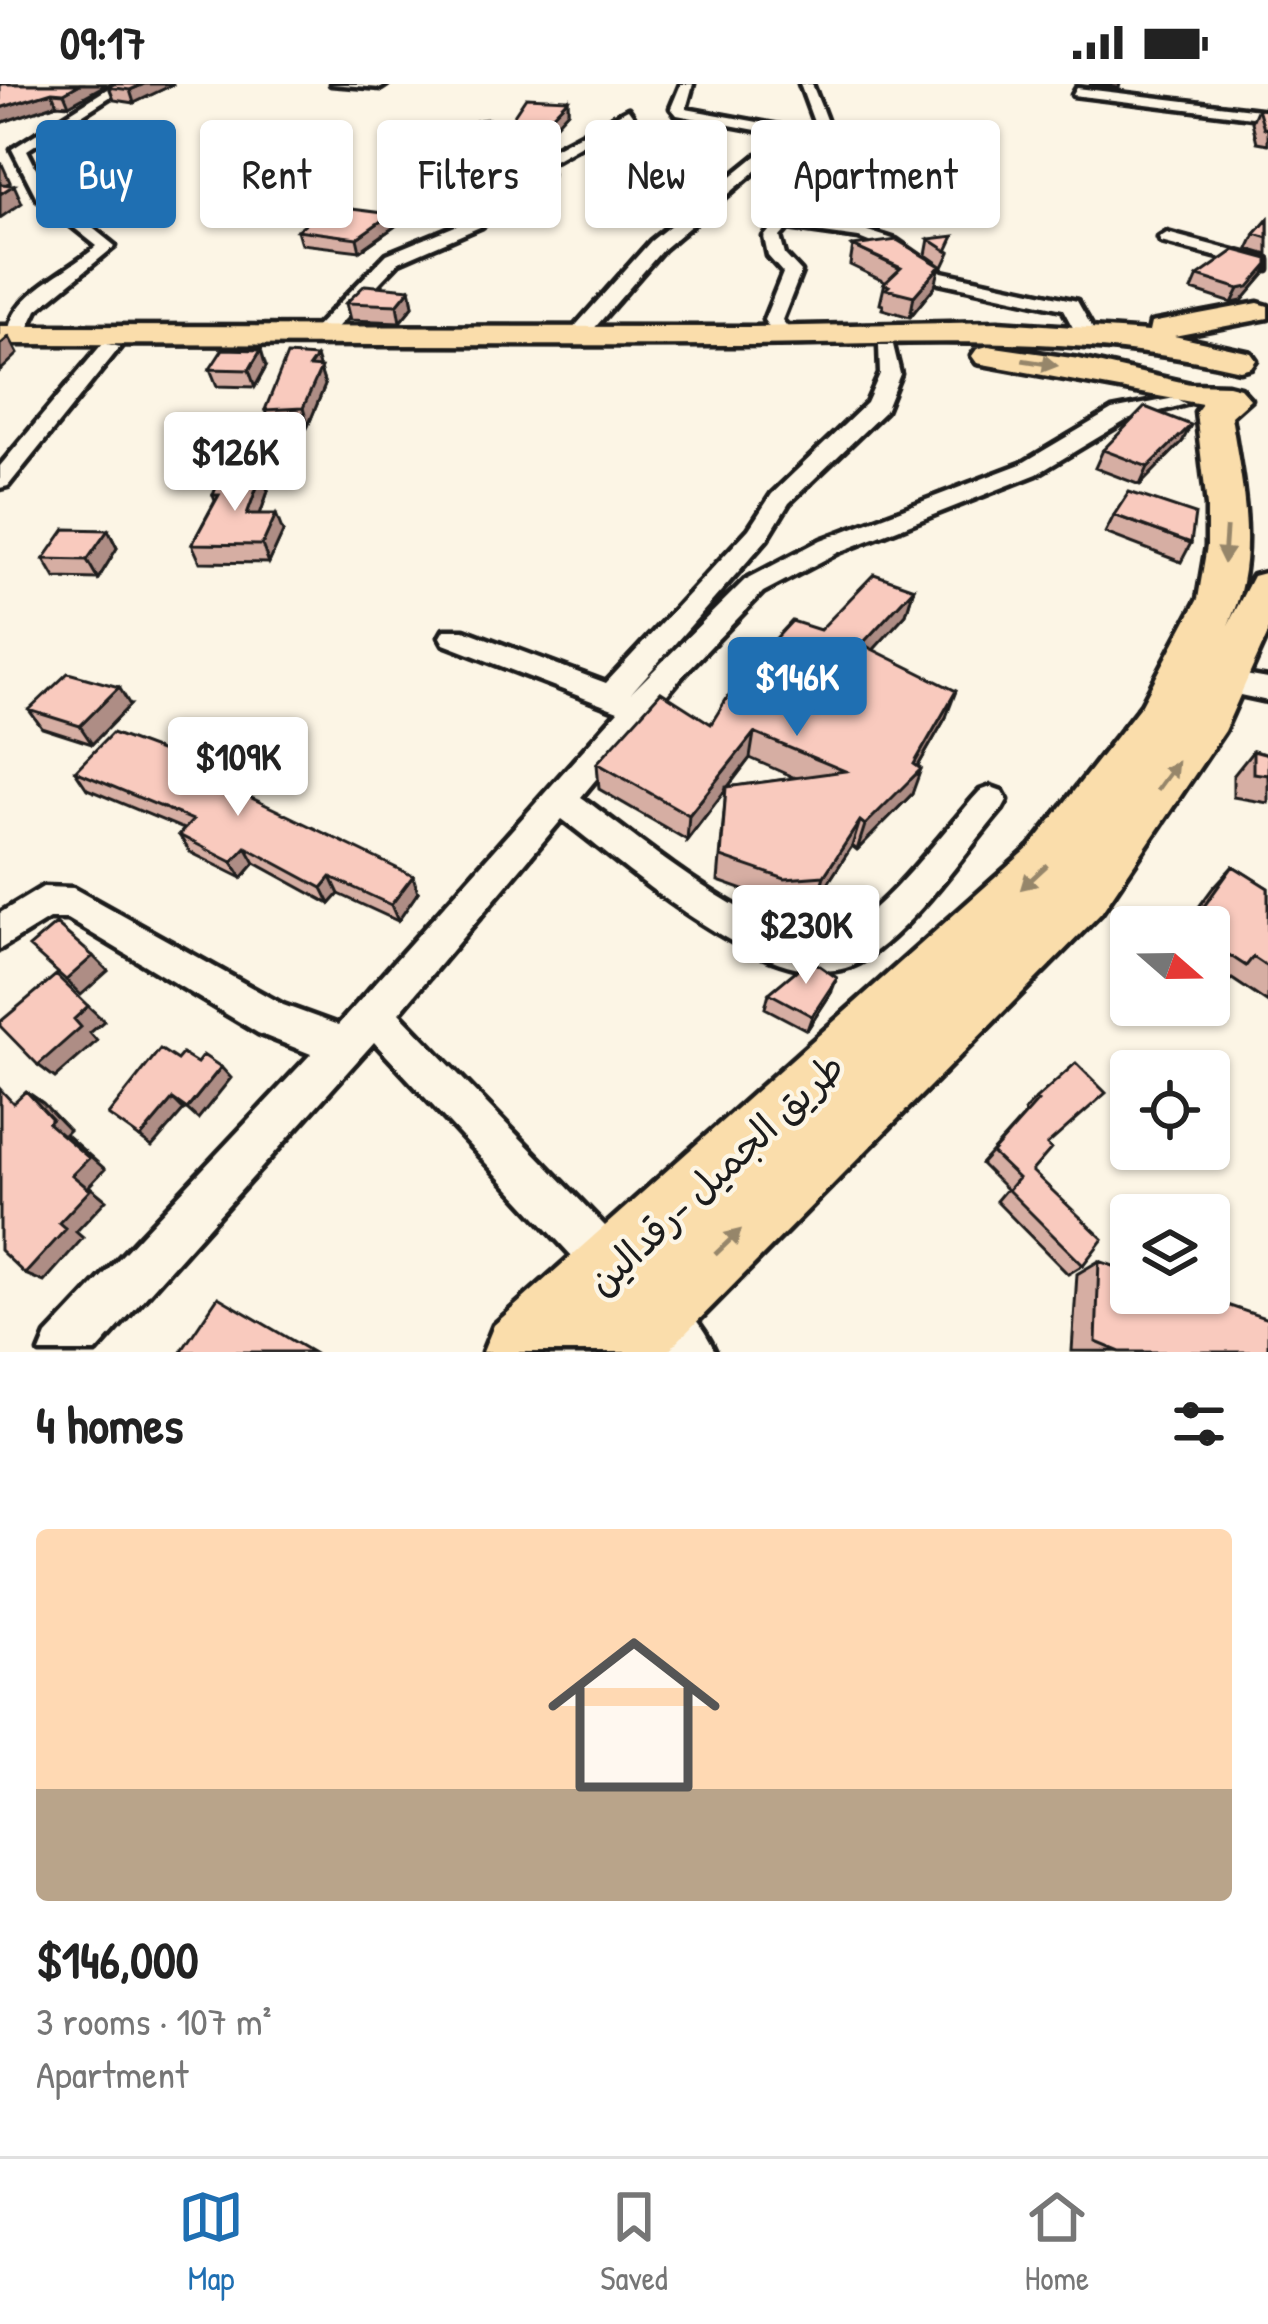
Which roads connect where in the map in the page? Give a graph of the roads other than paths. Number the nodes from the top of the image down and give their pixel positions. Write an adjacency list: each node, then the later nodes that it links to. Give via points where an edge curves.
1 (124, 84): 11 (street)
2 (337, 84): 3 (street)
3 (381, 84)
4 (687, 84): 10 (street, via 682,112)
5 (806, 84): 9 (street)
6 (1077, 92): 8 (street)
7 (628, 113): 12 (street)
8 (1268, 115)
9 (817, 120)
10 (751, 128)
11 (9, 148): 24 (street, via 42,195 106,246 32,304)
12 (561, 150)
13 (751, 168): 22 (street, via 657,245)
14 (464, 228): 23 (street, via 393,258)
15 (780, 228): 21 (street, via 772,237 777,256 792,272 773,320)
16 (819, 228): 20 (street, via 890,244 936,276 1070,305)
17 (1167, 238): 18 (street)
18 (1268, 265)
19 (1263, 308): 20 (main road, via 1183,327); 29 (main road, via 1228,344)
20 (1074, 331): 25 (main road); 29 (main road, via 1169,344)
21 (784, 335): 22 (main road); 25 (main road)
22 (577, 336): 23 (main road)
23 (317, 337): 24 (main road)
24 (5, 339): 26 (main road)
25 (820, 341): 26 (main road); 27 (main road)
26 (110, 347): 32 (street)
27 (886, 349): 28 (main road, one-way to 28); 36 (street, via 890,374 877,406 780,499)
28 (1115, 376): 29 (main road, via 1190,394); 30 (main road)
29 (1246, 381): 31 (main road, طريق الجميل -رقدالين, via 1213,412)
30 (1175, 404): 31 (main road, via 1203,427); 36 (street, via 1120,415 1029,469 789,566 754,586)
31 (1218, 454): 42 (main road, طريق الجميل -رقدالين, one-way to 42, via 1227,546 1219,599 1146,735 1050,862)
32 (0, 481)
33 (1268, 586): 35 (main road, طريق الجميل -رقدالين)
34 (454, 637): 36 (street)
35 (1245, 686): 43 (main road, طريق الجميل -رقدالين, one-way to 35, via 1081,896 1199,730)
36 (625, 702): 37 (street)
37 (558, 798): 38 (street, via 746,934 803,955 850,949); 40 (street)
38 (992, 800)
39 (0, 933): 41 (street, via 44,903 74,904 272,1020)
40 (374, 1014): 41 (street); 42 (street)
41 (345, 1047): 44 (street)
42 (614, 1268): 43 (street); 45 (main road, طريق الجميل -رقدالين)
43 (674, 1331): 46 (main road, طريق الجميل -رقدالين)
44 (64, 1352)
45 (520, 1352)
46 (613, 1352)

